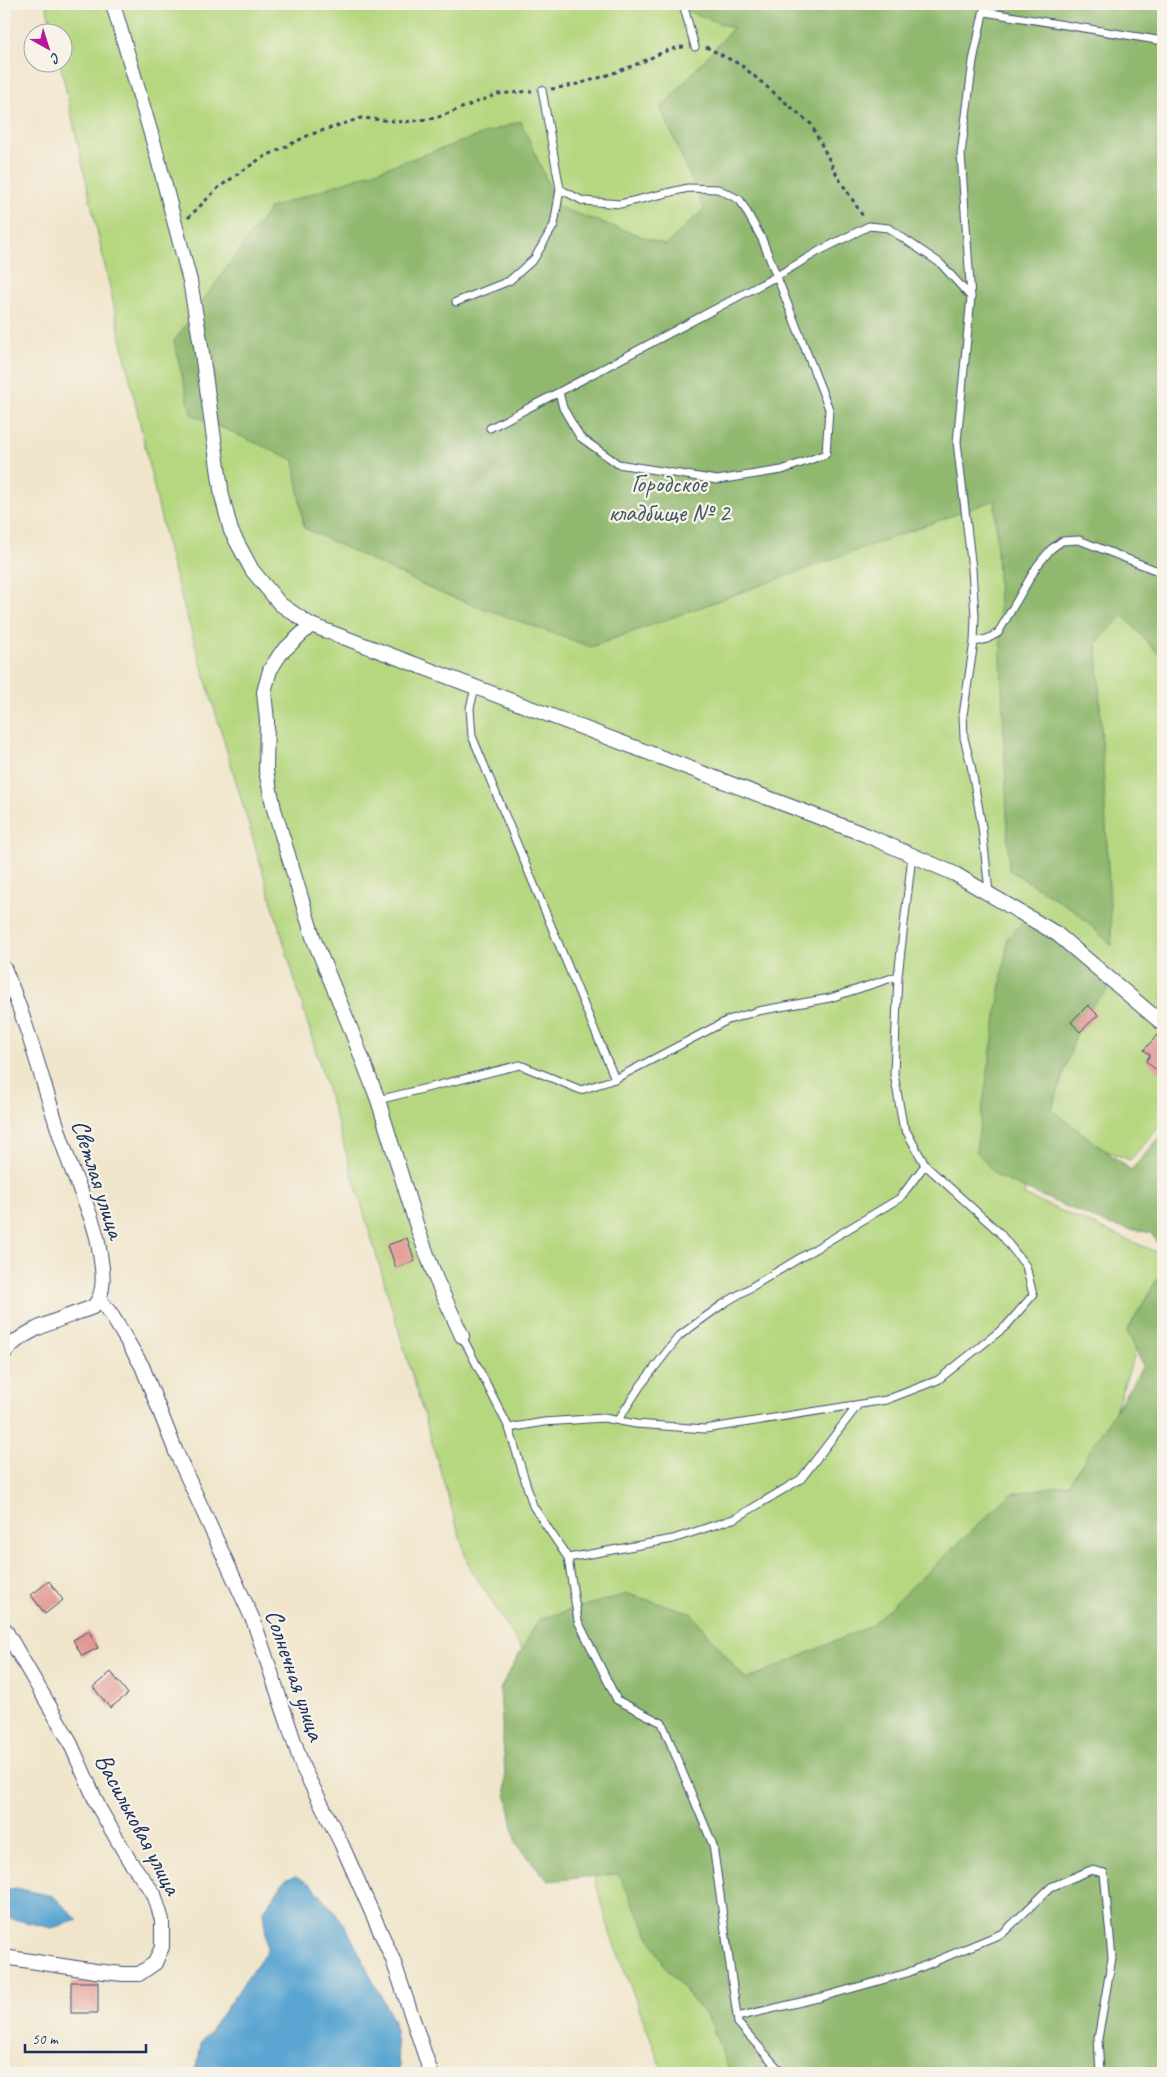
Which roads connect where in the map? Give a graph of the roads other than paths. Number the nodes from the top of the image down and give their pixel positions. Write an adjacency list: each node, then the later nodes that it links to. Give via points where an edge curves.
1 (113, 4): 14 (street, via 190,281 222,496 232,531 252,570 280,604)
2 (683, 4): 5 (lane)
3 (985, 8): 4 (lane); 9 (lane, via 973,61 961,154)
4 (1163, 41)
5 (696, 47)
6 (542, 90): 7 (lane)
7 (560, 189): 8 (lane, via 583,201 620,204 688,188 718,189 740,200 762,239); 10 (lane, via 554,225 534,259 509,281)
8 (777, 276): 9 (lane, via 869,226 888,228 940,263); 11 (lane); 11 (lane, via 829,410 826,454 782,470 717,480 618,464 580,437 563,408)
9 (971, 297): 15 (lane, via 957,442 972,569)
10 (456, 302)
11 (559, 392): 12 (lane)
12 (490, 428)
13 (1163, 573): 15 (lane, via 1079,540 1062,541 1037,566 998,633)
14 (311, 625): 16 (street); 23 (street, via 281,652 270,670 264,692 266,771 274,809 314,940)
15 (974, 642): 18 (lane, via 963,715 964,738 982,827)
16 (475, 688): 17 (street, via 866,835); 22 (lane, via 470,708 472,736)
17 (912, 856): 18 (street); 20 (lane)
18 (989, 892): 21 (street, via 1057,934)
19 (4, 968): 25 (street, Светлая улица, via 29,1030 50,1106 97,1240 103,1285)
20 (898, 976): 22 (lane, via 830,998 728,1020); 24 (lane, via 894,1074 903,1125)
21 (1163, 1024)
22 (615, 1079): 23 (lane, via 581,1090 520,1065)
23 (378, 1100): 26 (street, via 418,1230)
24 (925, 1165): 28 (lane, via 1000,1232 1026,1266 1033,1295 1006,1326 938,1380 886,1400); 29 (lane, via 900,1198 722,1304 679,1336)
25 (100, 1300): 27 (street, via 93,1307 24,1335); 35 (street, Солнечная улица, via 112,1314 142,1366 176,1452 254,1622 303,1768 341,1843 393,1960)
26 (462, 1336): 30 (lane)
27 (4, 1354)
28 (858, 1404): 29 (lane, via 705,1429); 31 (lane, via 801,1480 736,1518 673,1539)
29 (618, 1420): 30 (lane, via 594,1418)
30 (509, 1428): 31 (lane, via 533,1506)
31 (568, 1558): 34 (lane, via 578,1621 617,1700 662,1723 713,1845)
32 (4, 1628): 33 (street, Васильковая улица, via 69,1740 99,1808 129,1860 154,1894 162,1920 162,1947 155,1963 139,1974)
33 (4, 1957)
34 (737, 2017): 36 (lane, via 738,2023); 37 (lane, via 907,1973 1003,1933 1051,1886 1091,1870 1104,1873 1112,1958 1098,2039)
35 (431, 2073)
36 (782, 2073)
37 (1100, 2073)

